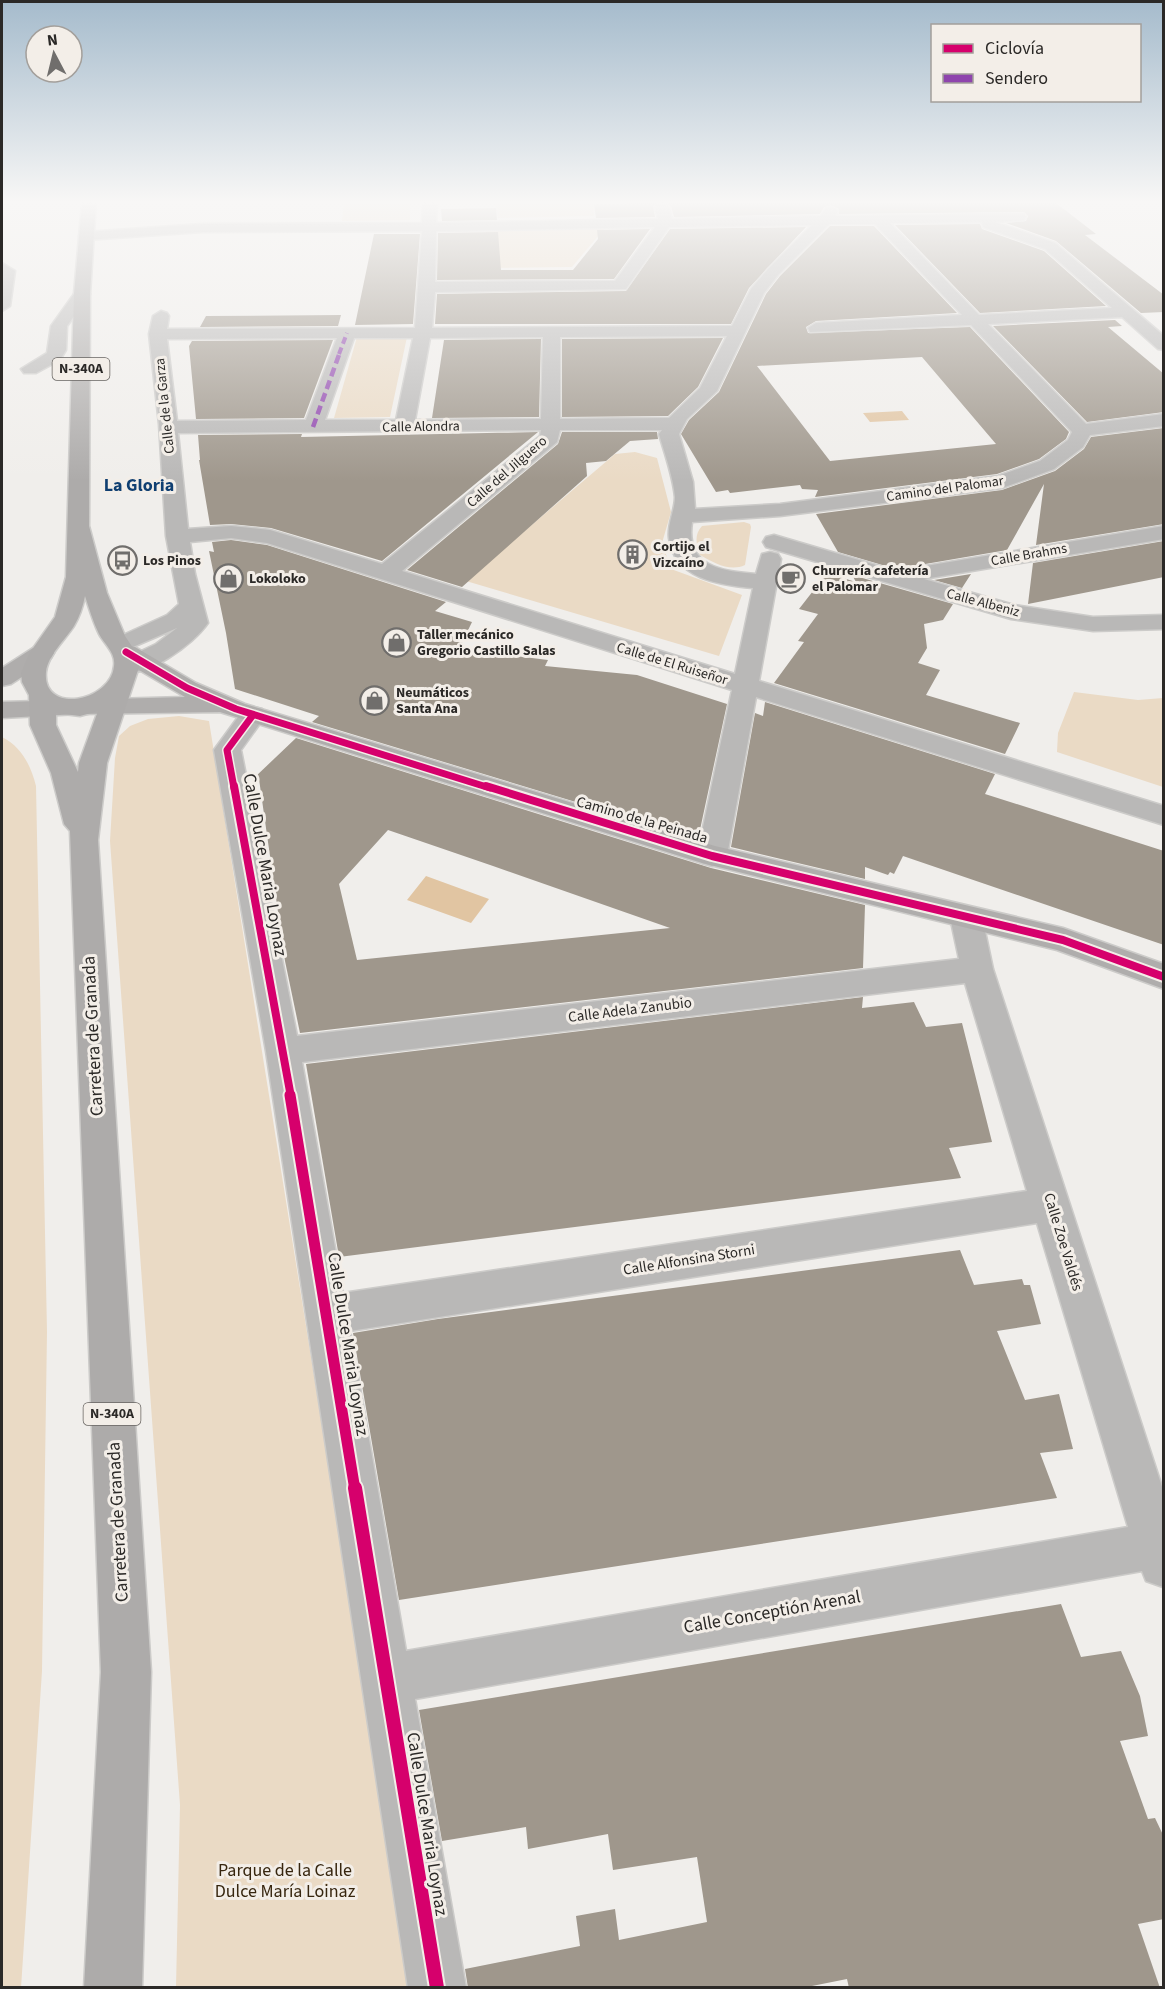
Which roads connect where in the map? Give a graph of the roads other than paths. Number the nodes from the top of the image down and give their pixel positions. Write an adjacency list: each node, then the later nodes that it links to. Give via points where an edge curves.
1 (81, 296): 16 (street, via 59,326 54,356)
2 (82, 296): 15 (highway, N-340A)
3 (427, 296): 13 (street)
4 (755, 296): 10 (street)
5 (952, 296): 8 (street)
6 (1106, 296): 7 (street)
7 (1124, 312): 8 (street); 14 (street)
8 (975, 320): 9 (street); 24 (street)
9 (816, 328)
10 (737, 331): 11 (street); 19 (street, via 708,391)
11 (552, 332): 13 (street); 20 (street, Calle del Jilguero)
12 (347, 333): 13 (street); 21 (street, Calle de la Garza, via 159,325); 22 (street)
13 (424, 333): 23 (street)
14 (1164, 345)
15 (81, 365): 16 (street); 27 (highway, N-340A)
16 (30, 369): 17 (street)
17 (11, 371)
18 (1164, 420): 24 (street)
19 (673, 424): 20 (street, Calle Alondra); 26 (street, via 669,434 685,498)
20 (550, 425): 23 (street, Calle Alondra); 31 (street, Calle del Jilguero, via 550,438)
21 (168, 427): 22 (street, Calle Alondra); 29 (street, Calle de la Garza)
22 (313, 427): 23 (street, Calle Alondra)
23 (404, 427)
24 (1082, 431): 25 (street, Camino del Palomar, via 1076,443 1047,465 1002,482)
25 (780, 510): 26 (street, Camino del Palomar); 30 (street)
26 (682, 516): 33 (street, via 680,539 687,558 702,572)
27 (80, 529): 35 (highway, N-340A, via 77,577 67,618); 36 (highway, N-340A, via 85,565)
28 (1164, 532): 32 (street, Calle Brahms)
29 (177, 536): 31 (street, Calle de El Ruiseñor, via 231,531 270,537); 36 (street, Calle de la Garza, via 193,614 174,646)
30 (774, 542): 32 (street, Calle Albeniz); 33 (street)
31 (385, 573): 38 (street, Calle de El Ruiseñor)
32 (895, 578): 34 (street, Calle Albeniz, via 1011,612 1093,624)
33 (766, 582): 38 (street)
34 (1164, 622)
35 (45, 648): 36 (highway, via 63,635 79,630 102,631); 37 (street); 39 (highway, N-340A, via 34,664 34,685)
36 (123, 664): 39 (street, Camino de la Peinada, via 77,708); 41 (street, Camino de la Peinada); 41 (street, Camino de la Peinada, via 155,673); 43 (highway, N-340A, via 93,763)
37 (2, 679)
38 (746, 687): 42 (street, Calle de El Ruiseñor); 44 (street)
39 (42, 703): 40 (street); 43 (highway, N-340A, via 43,725 65,773)
40 (2, 710)
41 (239, 711): 44 (street, Camino de la Peinada); 48 (street, Calle Dulce Maria Loynaz, via 227,750)
42 (1164, 816)
43 (82, 840): 53 (highway, Carretera de Granada / N-340A, via 126,1672)
44 (712, 856): 45 (street, Camino de la Peinada)
45 (966, 917): 46 (street, Calle Zoe Valdés); 47 (street, Camino de la Peinada, via 1063,940)
46 (977, 969): 48 (street, Calle Adela Zanubio); 49 (street, Calle Zoe Valdés)
47 (1164, 977)
48 (283, 1051): 50 (street, Calle Dulce Maria Loynaz)
49 (1051, 1204): 50 (street, Calle Alfonsina Storni); 51 (street, Calle Zoe Valdés)
50 (327, 1315): 52 (street, Calle Dulce Maria Loynaz)
51 (1160, 1555): 52 (street, Calle Conceptión Arenal)
52 (386, 1679): 54 (street, Calle Dulce Maria Loynaz)
53 (113, 1988)
54 (437, 1988)

